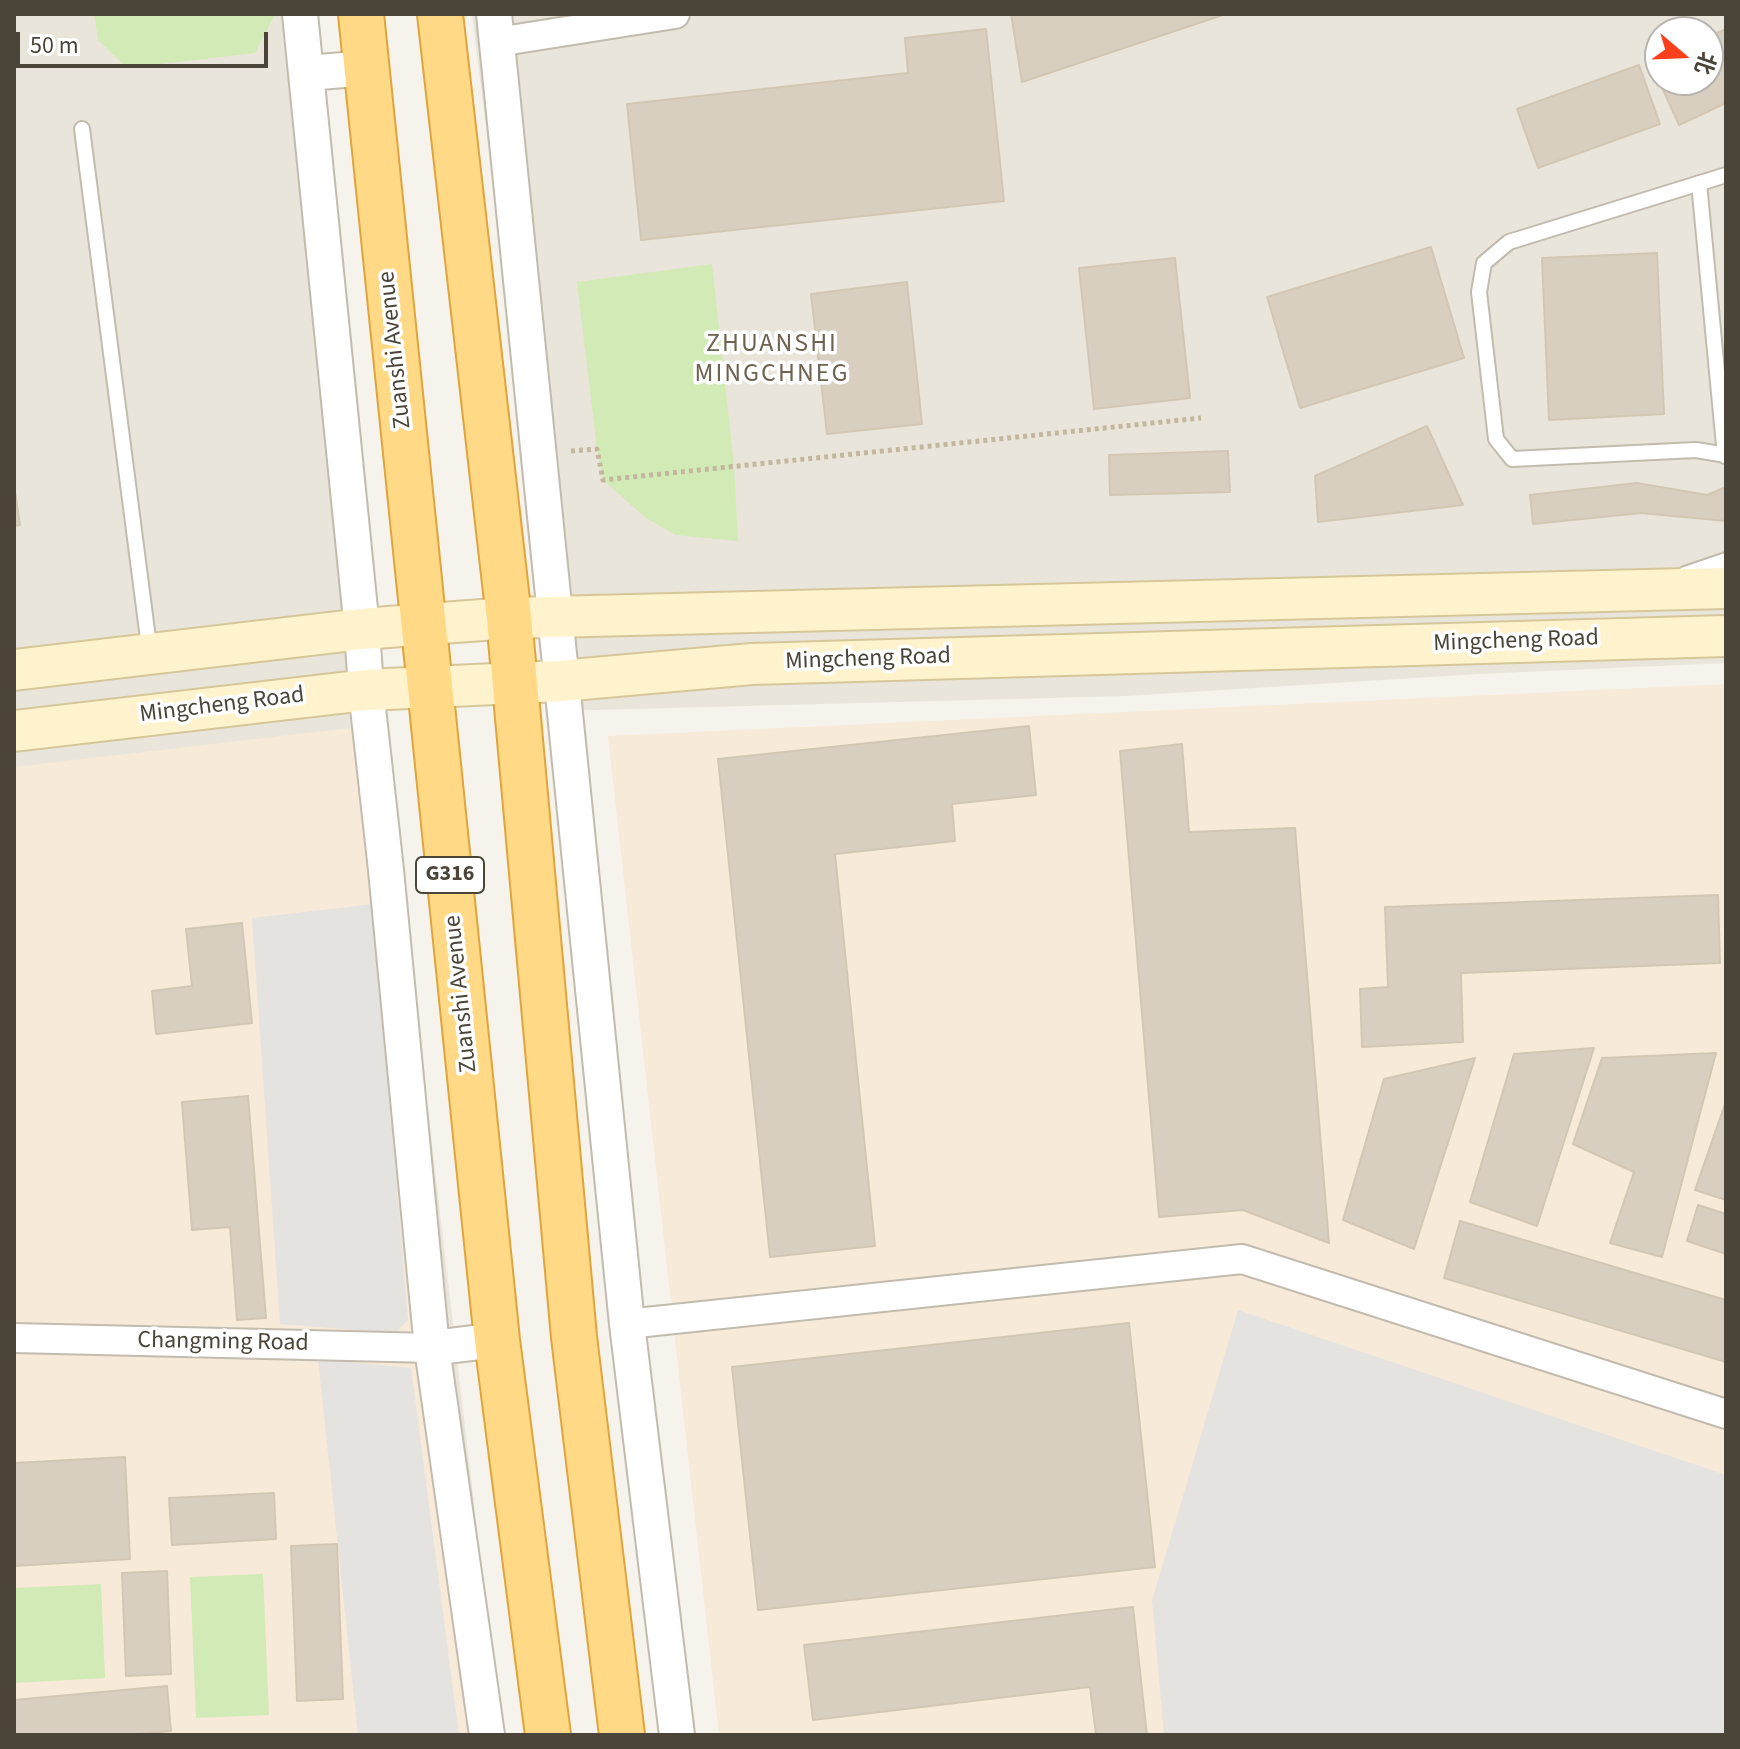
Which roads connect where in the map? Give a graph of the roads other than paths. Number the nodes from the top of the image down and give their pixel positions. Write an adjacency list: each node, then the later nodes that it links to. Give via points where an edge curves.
1 (300, 14): 8 (street)
2 (361, 14): 7 (highway, Zuanshi Avenue / G316)
3 (675, 14): 4 (street)
4 (582, 21): 5 (street)
5 (496, 28): 6 (street); 16 (street)
6 (442, 31): 17 (highway)
7 (368, 68): 8 (street); 18 (highway, Zuanshi Avenue / G316)
8 (307, 73): 19 (street)
9 (82, 129): 21 (lane)
10 (1726, 175): 11 (lane)
11 (1699, 183): 12 (lane); 12 (lane, via 1509,242 1484,263 1479,292 1496,439 1512,459 1696,450)
12 (1725, 455)
13 (1726, 560): 15 (lane)
14 (1726, 588): 15 (main road, Mingcheng Road)
15 (1637, 591): 16 (main road, Mingcheng Road)
16 (555, 617): 17 (main road, Mingcheng Road); 23 (street)
17 (509, 618): 18 (main road, Mingcheng Road); 24 (highway)
18 (423, 625): 19 (main road, Mingcheng Road); 25 (highway, Zuanshi Avenue / G316)
19 (362, 629): 21 (main road, Mingcheng Road); 26 (street)
20 (1726, 636): 23 (main road, Mingcheng Road, via 752,664)
21 (151, 654): 22 (main road, Mingcheng Road)
22 (14, 670)
23 (560, 681): 24 (main road, Mingcheng Road); 28 (street)
24 (513, 682): 25 (main road, Mingcheng Road); 29 (highway)
25 (430, 687): 26 (main road, Mingcheng Road); 31 (highway, Zuanshi Avenue / G316)
26 (366, 690): 27 (main road, Mingcheng Road); 32 (street)
27 (14, 731)
28 (627, 1324): 29 (street); 33 (street, via 1242,1259); 37 (street)
29 (574, 1337): 36 (highway)
30 (14, 1338): 32 (street, Changming Road)
31 (497, 1340): 32 (street); 35 (highway, Zuanshi Avenue / G316)
32 (432, 1348): 34 (street)
33 (1726, 1414)
34 (487, 1735)
35 (548, 1735)
36 (622, 1735)
37 (677, 1735)

